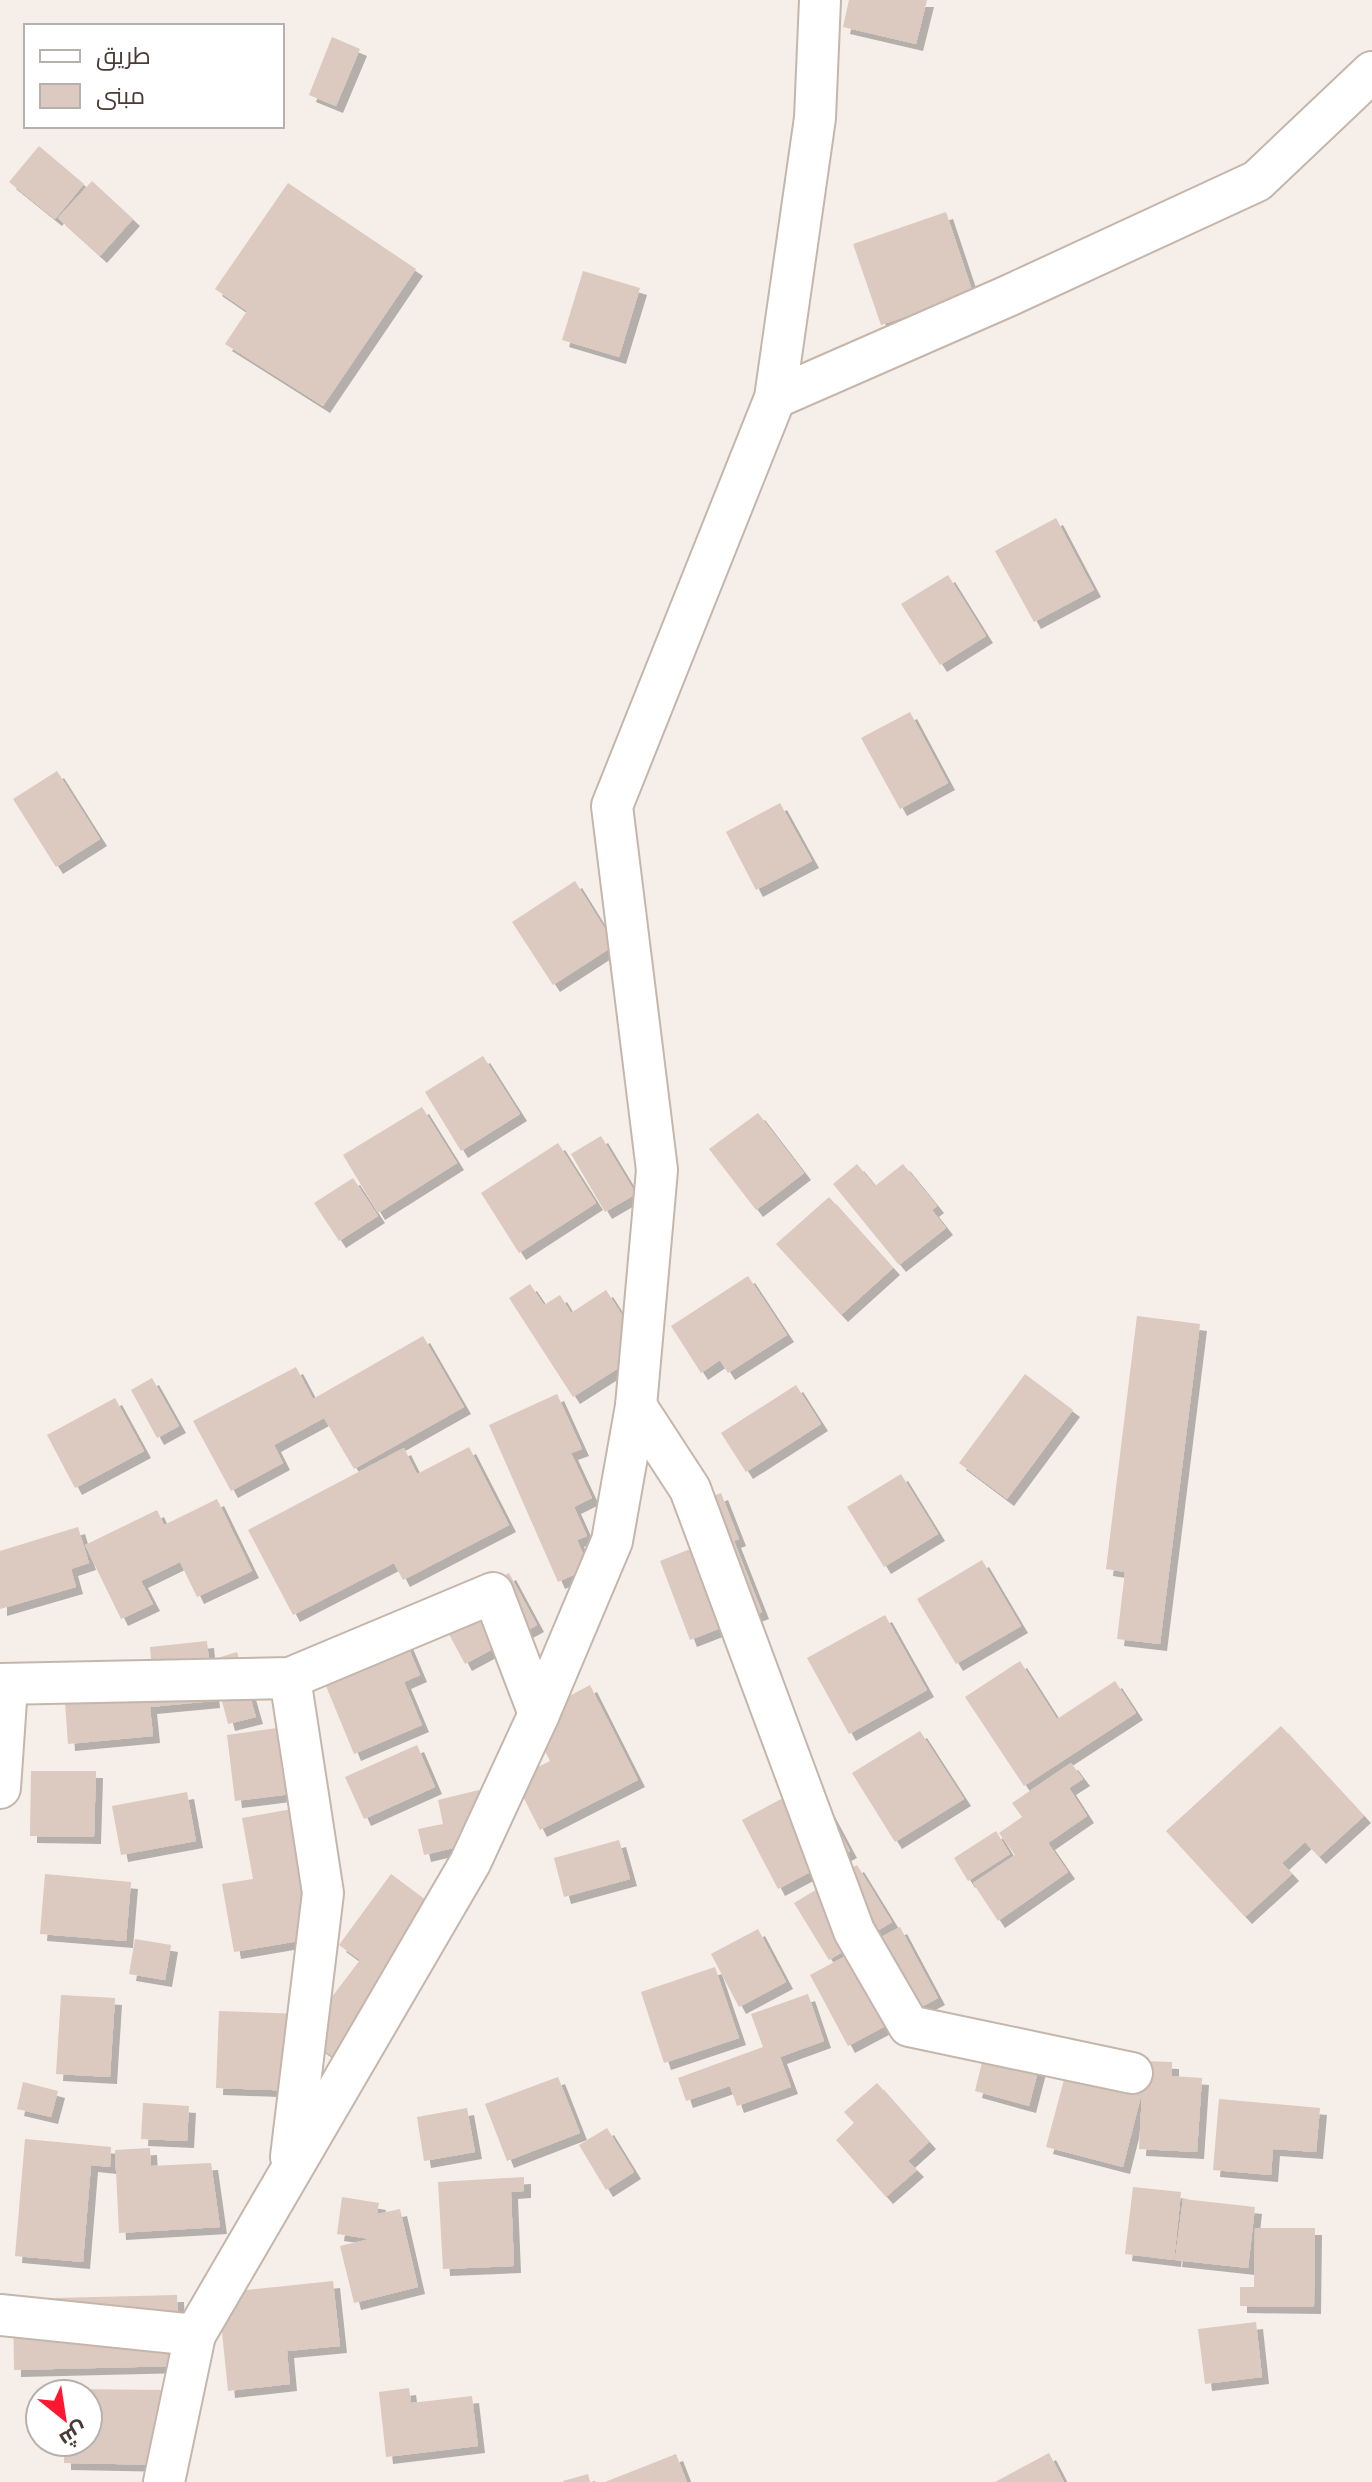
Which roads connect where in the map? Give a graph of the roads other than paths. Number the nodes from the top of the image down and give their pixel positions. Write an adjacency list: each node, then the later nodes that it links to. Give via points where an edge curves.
1 (820, 0): 3 (street, via 815,118)
2 (1372, 72): 3 (street, via 1257,181)
3 (775, 398): 4 (street, via 612,806 657,1170)
4 (636, 1406): 7 (street, via 612,1541); 9 (street, via 690,1489 854,1931 909,2026)
5 (290, 1678): 6 (street); 7 (street, via 493,1593); 10 (street, via 323,1893)
6 (3, 1685): 8 (street)
7 (539, 1714): 10 (street, via 470,1863)
8 (0, 1788)
9 (1132, 2073)
10 (289, 2174): 12 (street)
11 (0, 2315): 12 (street)
12 (195, 2335): 13 (street)
13 (164, 2482)

